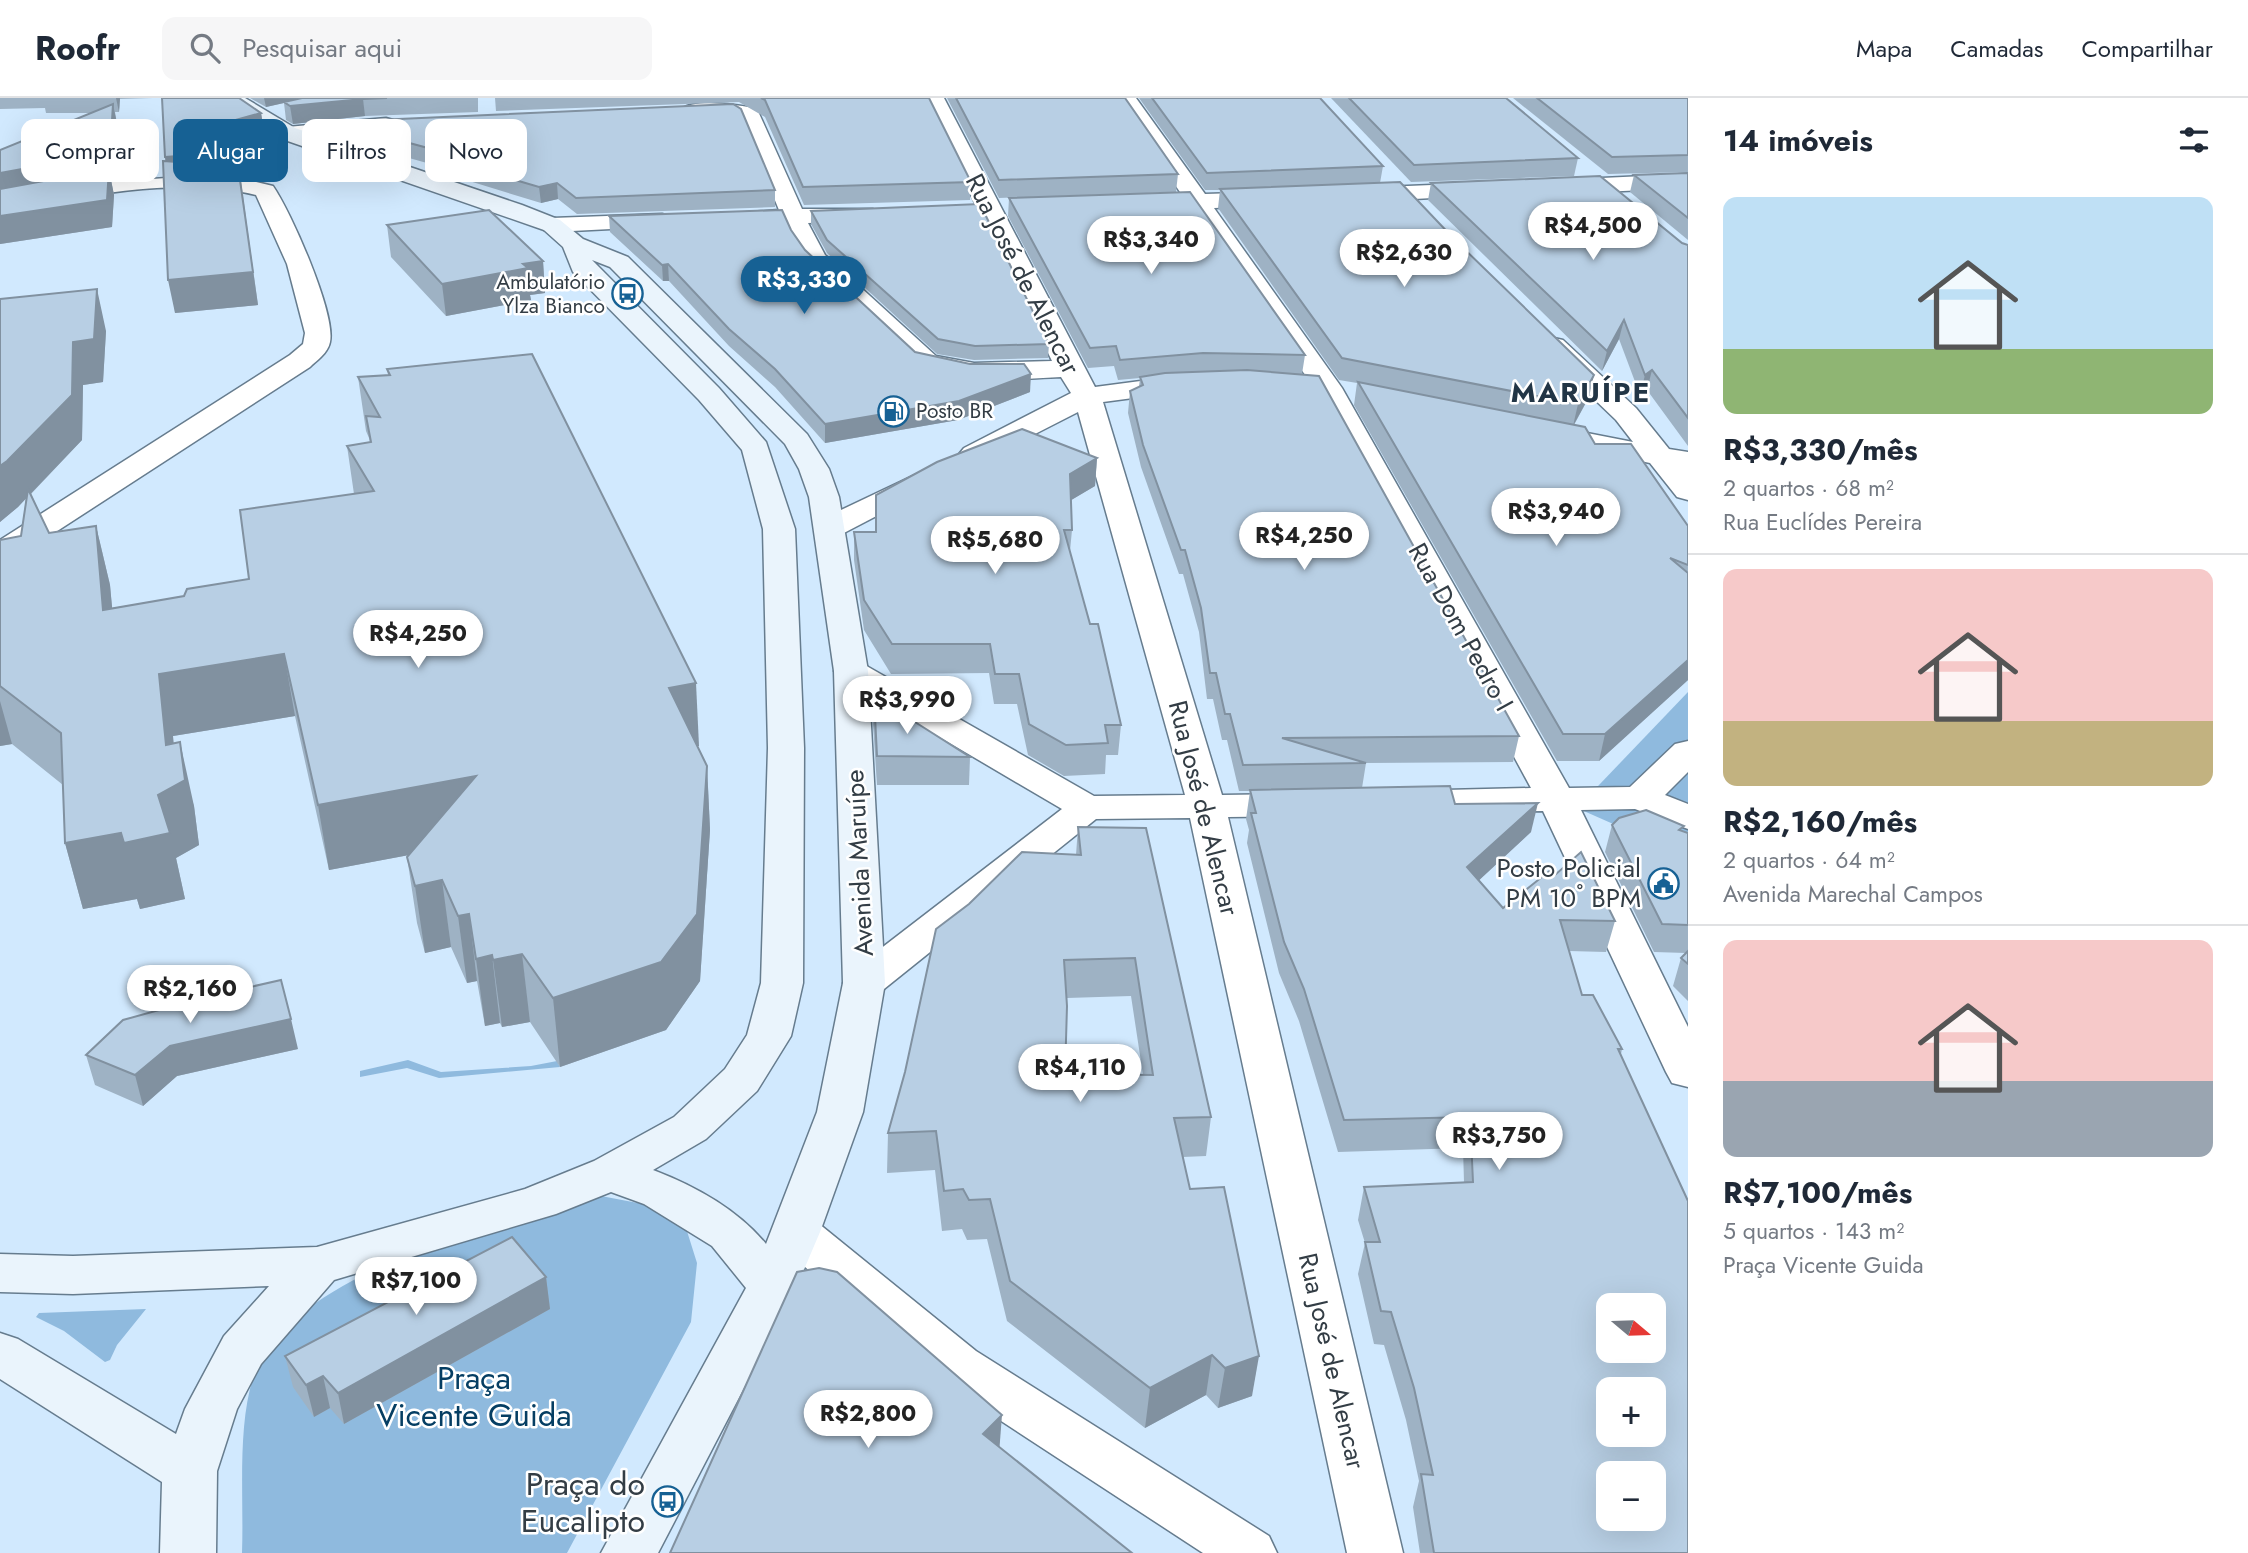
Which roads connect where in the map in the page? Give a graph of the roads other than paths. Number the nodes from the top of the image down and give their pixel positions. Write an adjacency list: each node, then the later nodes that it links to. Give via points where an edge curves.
1 (232, 98): 7 (main road, Avenida Maruípe)
2 (934, 98): 31 (street, Rua José de Alencar)
3 (1126, 98): 19 (street, Rua Dom Pedro I)
4 (704, 103): 6 (street); 24 (street, via 746,111 753,118)
5 (295, 109): 7 (street)
6 (677, 110)
7 (257, 117): 8 (main road, Avenida Maruípe)
8 (261, 119)
9 (288, 133): 28 (main road, Avenida Maruípe)
10 (1580, 167): 13 (street)
11 (1387, 174): 16 (street)
12 (1688, 181): 13 (street)
13 (1601, 185): 14 (street); 20 (street)
14 (1531, 188)
15 (1503, 189): 16 (street)
16 (1405, 193): 17 (street); 27 (street)
17 (1336, 196)
18 (1295, 198): 19 (street)
19 (1199, 201): 21 (street); 34 (street, Rua Dom Pedro I)
20 (1623, 202)
21 (1120, 204)
22 (0, 207): 40 (street, via 161,184 214,181 253,186 265,191 288,239 318,333 316,346 300,361)
23 (883, 213): 24 (street)
24 (791, 217): 26 (street); 31 (street, via 816,260 933,366)
25 (685, 220): 28 (street)
26 (711, 220)
27 (1430, 220)
28 (552, 225): 29 (main road, Avenida Maruípe)
29 (574, 244): 39 (main road, Avenida Maruípe, via 619,262 797,440 814,469); 52 (main road, Avenida Maruípe, via 582,267 709,394 756,448 779,529 785,655 782,983 769,1036 741,1080 691,1128)
30 (1539, 332): 37 (street)
31 (1078, 382): 32 (street); 39 (street, via 947,468); 47 (street, Rua José de Alencar)
32 (1217, 382)
33 (1292, 385): 34 (street)
34 (1328, 388): 35 (street); 44 (street, Rua Dom Pedro I)
35 (1368, 397)
36 (1556, 436): 37 (street)
37 (1675, 460): 38 (street)
38 (1688, 491)
39 (831, 527): 41 (main road, Avenida Maruípe)
40 (0, 554)
41 (851, 671): 48 (street); 50 (main road, Avenida Maruípe)
42 (1688, 752): 43 (street)
43 (1640, 798): 44 (street); 49 (street)
44 (1556, 799): 45 (street); 51 (street, Rua Dom Pedro I)
45 (1375, 803)
46 (1333, 804): 47 (street)
47 (1208, 807): 48 (street); 62 (street, Rua José de Alencar)
48 (1087, 808): 50 (street)
49 (1688, 818)
50 (864, 983): 53 (main road, Avenida Maruípe, via 840,1112)
51 (1688, 1072)
52 (611, 1173): 54 (main road, via 539,1202); 56 (main road, via 661,1192 729,1233)
53 (796, 1232): 56 (main road, Avenida Maruípe); 61 (street, via 958,1366)
54 (317, 1266): 55 (main road, via 73,1275); 58 (main road, via 242,1350 211,1409)
55 (0, 1273)
56 (772, 1286): 60 (main road)
57 (0, 1353): 58 (main road)
58 (190, 1471): 59 (main road)
59 (188, 1553)
60 (629, 1553)
61 (1249, 1553)
62 (1375, 1553)

